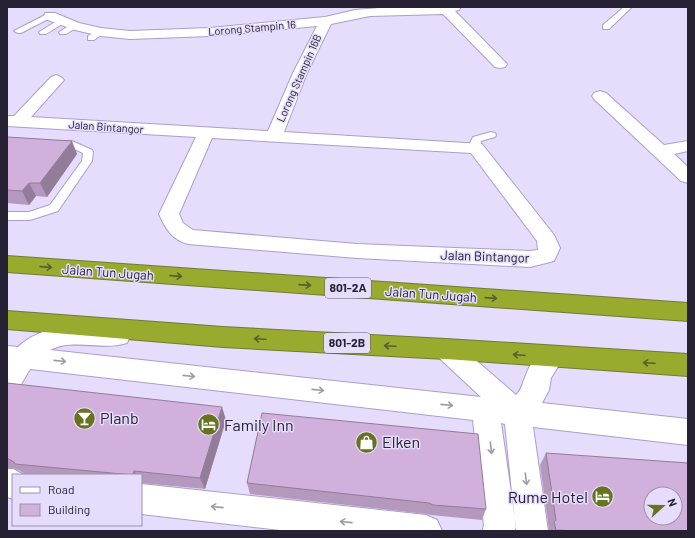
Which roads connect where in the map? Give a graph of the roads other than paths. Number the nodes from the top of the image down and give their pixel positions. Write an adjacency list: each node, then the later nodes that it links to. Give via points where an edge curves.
1 (628, 7): 6 (lane)
2 (451, 9): 4 (street, Lorong Stampin 16, via 360,13 342,15); 9 (street)
3 (50, 16): 5 (street, Lorong Stampin 16); 7 (lane)
4 (326, 21): 5 (street, Lorong Stampin 16, via 210,32 130,35 96,35 75,26); 15 (street, Lorong Stampin 16B, via 300,72)
5 (63, 27): 8 (lane)
6 (606, 27)
7 (18, 31)
8 (43, 32)
9 (500, 64)
10 (56, 80): 12 (street)
11 (600, 96): 19 (street)
12 (12, 121): 13 (street, Jalan Bintangor)
13 (206, 133): 15 (street, Jalan Bintangor); 18 (street, Jalan Bintangor, via 169,214 175,227 188,237 357,251 530,260 546,256 549,248 547,240)
14 (491, 135): 18 (lane, via 477,139)
15 (274, 136): 18 (street, Jalan Bintangor)
16 (45, 144): 21 (lane, via 72,144 88,152 87,161 54,208 30,216)
17 (688, 146): 19 (street)
18 (476, 148)
19 (661, 151): 20 (street)
20 (688, 177)
21 (7, 216)
22 (7, 264): 23 (highway, Jalan Tun Jugah / 801-2A, one-way to 23)
23 (688, 312)
24 (7, 320): 25 (highway, 801-2B)
25 (223, 337): 26 (highway, 801-2B, one-way to 25); 27 (street, via 61,336 42,342)
26 (446, 349): 28 (highway, 801-2B, one-way to 26); 32 (street)
27 (15, 357): 30 (street); 31 (street, one-way to 31)
28 (551, 357): 29 (highway, 801-2B, one-way to 28); 32 (street, via 538,376 536,390)
29 (688, 365)
30 (7, 385)
31 (486, 410): 32 (street); 36 (street, one-way to 36, via 500,527)
32 (517, 412): 33 (street); 37 (street, one-way to 37)
33 (688, 432)
34 (142, 499): 35 (street, one-way to 34)
35 (426, 531)
36 (498, 531)
37 (532, 531)

